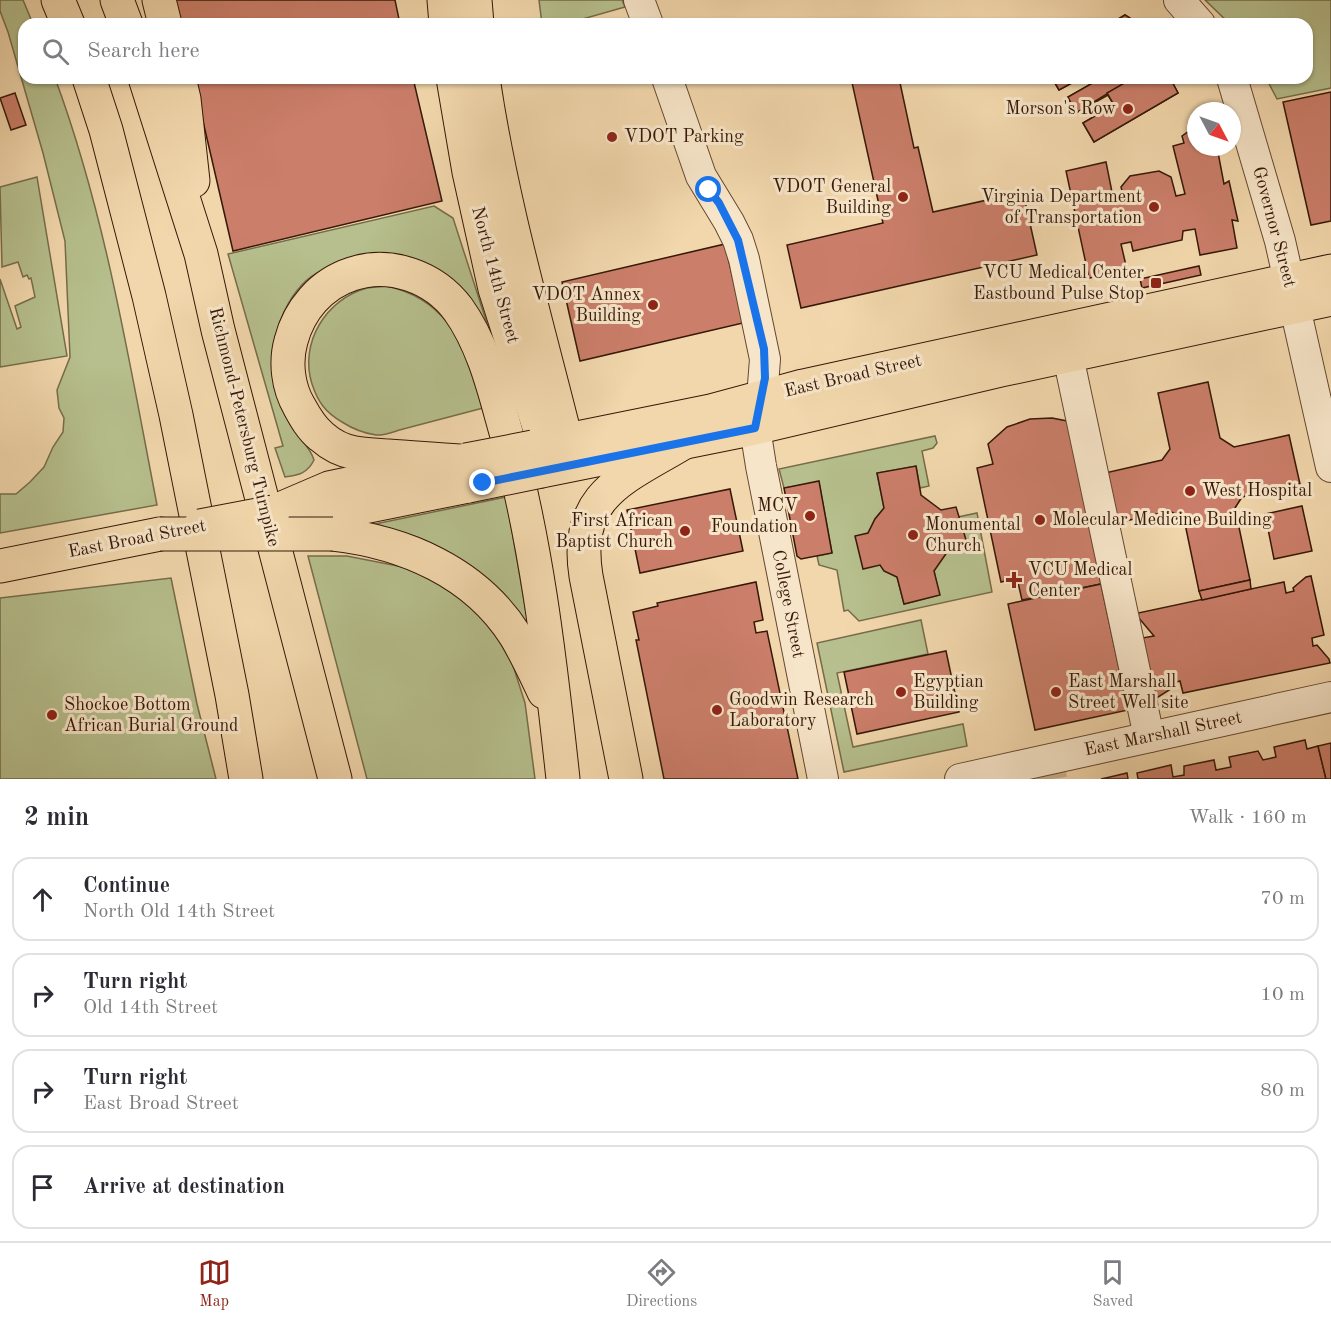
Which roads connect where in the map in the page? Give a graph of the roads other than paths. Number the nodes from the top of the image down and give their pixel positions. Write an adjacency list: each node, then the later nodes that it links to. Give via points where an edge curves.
1 (58, 0): 8 (main road)
2 (117, 0): 9 (main road)
3 (159, 0): 10 (main road)
4 (444, 0): 11 (main road)
5 (475, 0): 12 (main road)
6 (639, 0): 13 (street)
7 (1179, 0): 14 (street)
8 (66, 18)
9 (124, 18)
10 (164, 18)
11 (446, 18)
12 (476, 18)
13 (646, 18)
14 (1195, 18)
15 (91, 84): 36 (main road, via 149,296)
16 (147, 84): 23 (main road, Richmond-Petersburg Turnpike)
17 (180, 84): 23 (main road)
18 (456, 84): 22 (main road, North 14th Street)
19 (482, 84): 22 (main road, North 14th Street)
20 (669, 84): 28 (street, College Street, via 701,176 729,222 744,260 765,359)
21 (1234, 84): 25 (street, Governor Street)
22 (477, 134): 30 (main road, North 14th Street, via 525,285)
23 (201, 254): 42 (main road, Richmond-Petersburg Turnpike)
24 (1331, 271): 25 (main road, East Broad Street)
25 (1292, 293): 26 (main road, East Broad Street); 27 (main road, East Broad Street); 28 (main road, East Broad Street, via 803,386); 31 (street, Governor Street)
26 (1331, 299)
27 (1068, 356): 28 (main road, East Broad Street); 39 (street)
28 (759, 413): 29 (main road, East Broad Street); 30 (main road, East Broad Street, via 711,411); 45 (street, College Street, via 765,490)
29 (683, 443): 30 (main road, East Broad Street); 44 (main road, via 610,488 592,512 583,538 585,576)
30 (552, 456): 32 (main road, East Broad Street, bridge)
31 (1331, 467)
32 (464, 469): 33 (main road, East Broad Street); 38 (main road, via 355,453 331,443 311,425 296,400 288,367 296,325 317,295 350,274 367,270 401,272 417,277 448,297 466,322 492,383 512,453 539,587)
33 (332, 512): 34 (main road, bridge); 34 (main road, East Broad Street, bridge, via 273,512); 38 (main road, via 361,538 419,555 480,593 515,635)
34 (152, 536): 35 (main road, East Broad Street)
35 (0, 566)
36 (232, 695): 40 (main road); 41 (main road)
37 (1331, 697): 39 (street, East Marshall Street)
38 (557, 719): 43 (main road)
39 (1149, 737): 46 (street, East Marshall Street)
40 (246, 779)
41 (252, 779)
42 (335, 779)
43 (563, 779)
44 (626, 779)
45 (823, 779)
46 (960, 779)

